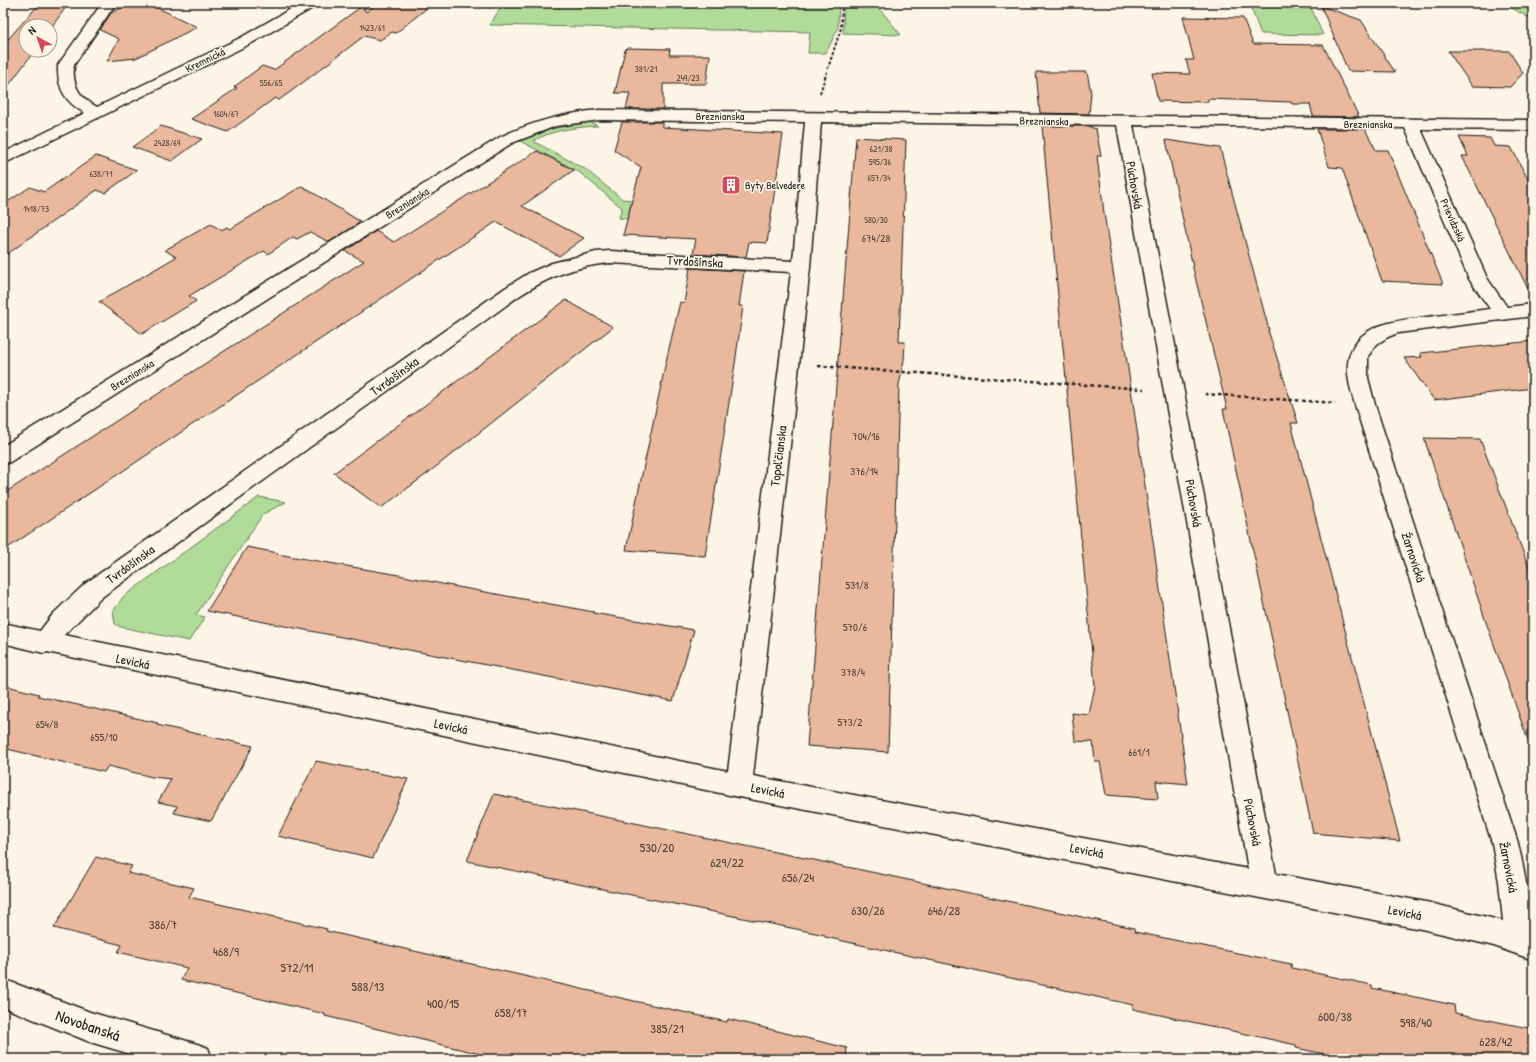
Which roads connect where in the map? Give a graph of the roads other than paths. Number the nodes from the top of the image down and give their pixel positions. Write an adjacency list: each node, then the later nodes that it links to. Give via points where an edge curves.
1 (109, 3): 3 (street, via 66,65 67,90 77,101)
2 (311, 3): 3 (street, Kremnická, via 245,41)
3 (97, 113): 8 (street, Kremnická)
4 (812, 122): 5 (street, Breznianska); 9 (street, Topoľčianska); 12 (street, Breznianska, via 588,116 556,121 523,132 506,140)
5 (1124, 122): 6 (street, Breznianska); 16 (street, Púchovská)
6 (1411, 124): 7 (street, Breznianska); 11 (street, Prievidzská, via 1478,279)
7 (1533, 125)
8 (3, 159)
9 (801, 267): 14 (street, Tvrdošínska, via 610,257 579,260 543,273 512,292 94,590 62,621); 15 (street, Topoľčianska)
10 (1533, 310): 11 (street, Žarnovická)
11 (1502, 313): 17 (street, Žarnovická, via 1382,331 1362,347 1356,370 1505,843)
12 (3, 456)
13 (3, 633): 14 (street, Levická)
14 (44, 643): 15 (street, Levická)
15 (740, 785): 16 (street, Levická)
16 (1264, 884): 17 (street, Levická, via 1426,916)
17 (1526, 943)
18 (3, 994): 19 (street, Novobanská, via 90,1027)
19 (198, 1059)

